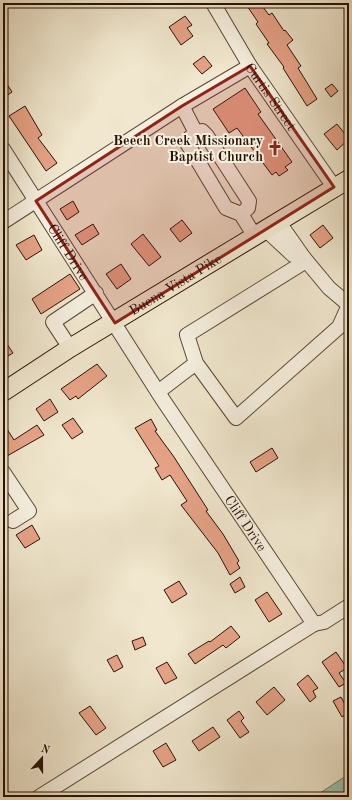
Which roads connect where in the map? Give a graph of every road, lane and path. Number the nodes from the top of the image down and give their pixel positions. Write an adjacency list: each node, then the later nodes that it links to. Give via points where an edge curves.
1 (213, 3): 2 (street, Curtis Street)
2 (250, 66): 3 (street); 6 (street, Curtis Street)
3 (182, 106): 4 (street); 7 (street)
4 (196, 133): 8 (street, via 187,143 226,208); 8 (street, via 202,131 207,136 249,201 248,208)
5 (3, 149): 7 (street, Cliff Drive)
6 (342, 183): 10 (main road, Buena Vista Pike)
7 (36, 201): 9 (street); 12 (street, Cliff Drive)
8 (241, 214): 10 (street)
9 (3, 222)
10 (266, 228): 11 (street, via 293,255); 14 (main road, Buena Vista Pike)
11 (305, 259): 13 (street, via 329,288); 16 (street, via 187,335)
12 (96, 294): 14 (street, Cliff Drive); 15 (street, via 53,322)
13 (349, 305): 16 (street, via 339,327 236,418)
14 (115, 323): 15 (main road, Buena Vista Pike); 18 (street, Cliff Drive)
15 (70, 348): 17 (main road, Buena Vista Pike)
16 (196, 363): 18 (street)
17 (3, 392)
18 (158, 392): 22 (street, Cliff Drive)
19 (3, 472): 20 (street, via 29,510)
20 (13, 522)
21 (349, 606): 22 (street, via 324,622)
22 (314, 624): 23 (street)
23 (39, 797)

